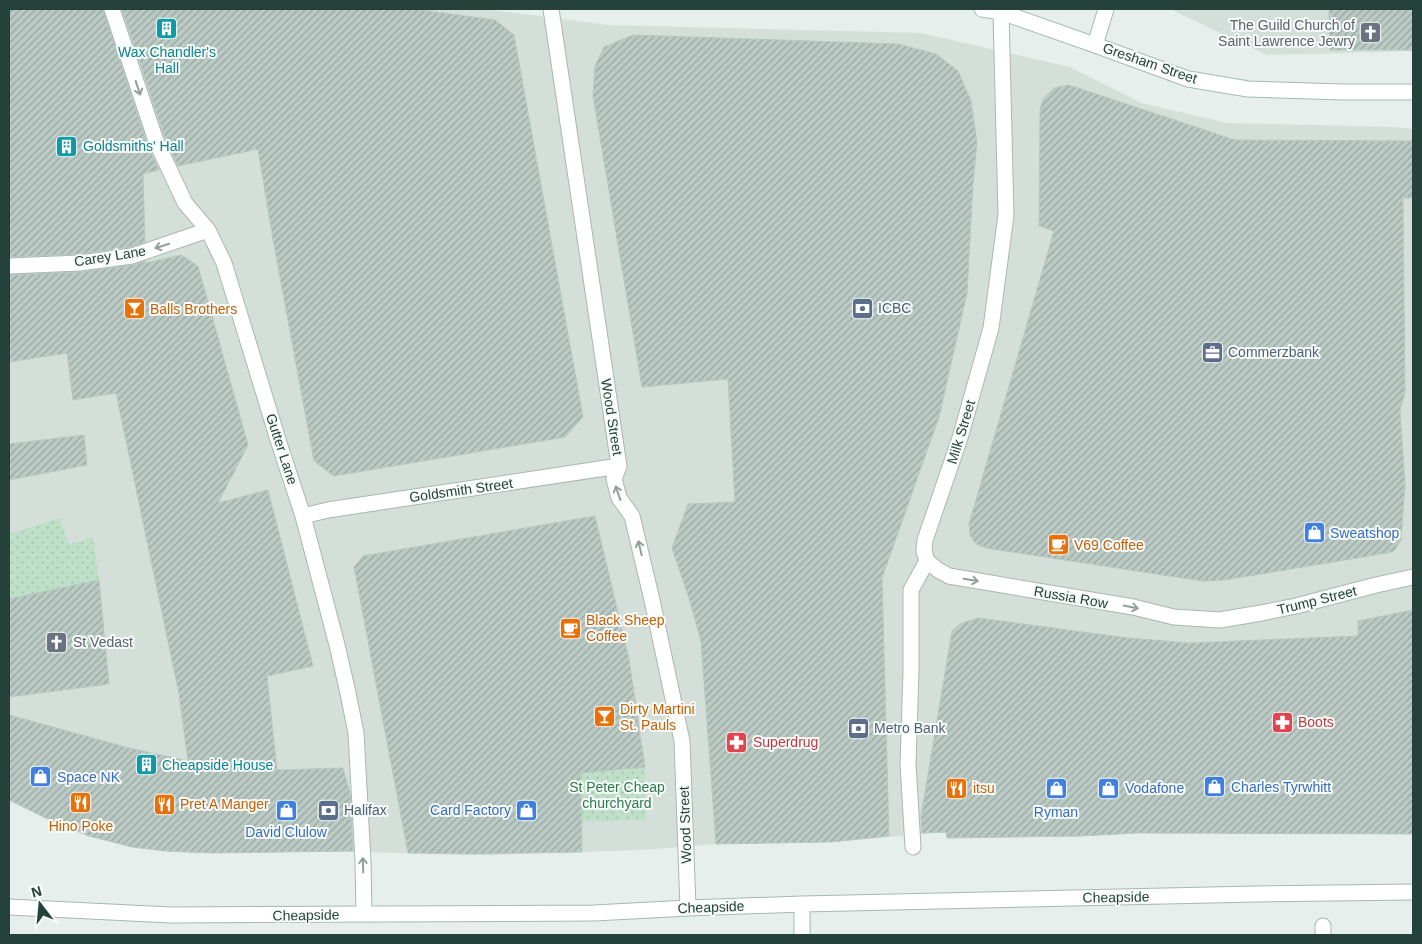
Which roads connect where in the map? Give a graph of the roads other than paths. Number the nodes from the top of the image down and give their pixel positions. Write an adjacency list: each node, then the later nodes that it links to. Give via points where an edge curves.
1 (112, 9): 8 (street, Gutter Lane, one-way to 8, via 156,141 185,203)
2 (552, 9): 10 (street, Wood Street)
3 (982, 9): 5 (street, Gresham Street)
4 (1106, 9): 6 (street)
5 (1001, 12): 6 (street, Gresham Street); 12 (street, Milk Street, via 1006,215 991,328 960,438 925,540)
6 (1095, 45): 7 (street, Gresham Street, via 1188,79 1248,89)
7 (1413, 92)
8 (208, 230): 9 (street, Carey Lane, one-way to 9, via 132,256); 11 (street, Gutter Lane, via 224,263)
9 (9, 266)
10 (619, 466): 11 (street, Goldsmith Street); 19 (street, Wood Street, one-way to 10, via 682,741 632,516 619,498 614,478)
11 (303, 516): 20 (street, Gutter Lane, one-way to 11, via 356,733)
12 (927, 561): 14 (street, Russia Row, one-way to 14, via 949,576 1174,617); 15 (street, via 911,590 908,764)
13 (1413, 577): 14 (street, Trump Street, via 1296,606)
14 (1220, 620)
15 (913, 847)
16 (1413, 892): 17 (street, Cheapside)
17 (802, 904): 19 (street, Cheapside); 21 (street)
18 (9, 907): 20 (street, Cheapside, via 171,915)
19 (688, 908): 20 (street, Cheapside, via 594,913)
20 (364, 914)
21 (802, 935)

